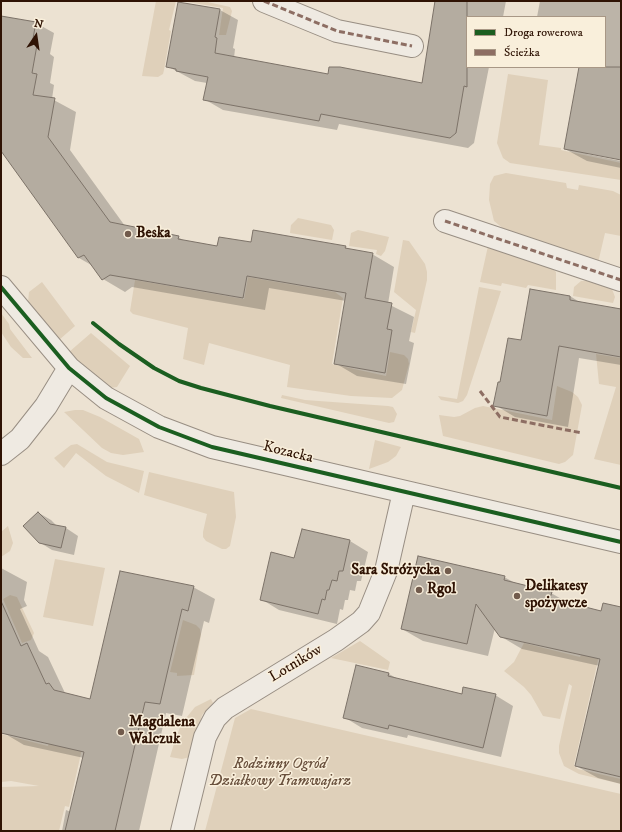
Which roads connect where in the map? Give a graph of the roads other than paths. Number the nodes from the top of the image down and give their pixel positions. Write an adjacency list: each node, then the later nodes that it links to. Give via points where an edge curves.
1 (264, 1): 2 (street, via 337,31)
2 (412, 46)
3 (445, 221): 4 (street)
4 (621, 280)
5 (1, 287): 6 (street, Kozacka)
6 (68, 368): 7 (street, via 46,406 20,439); 8 (street, Kozacka, via 106,398 159,427 193,441)
7 (1, 454)
8 (404, 492): 9 (street, Kozacka); 10 (street, Lotników, via 386,571 368,613 361,622 336,640 225,708 215,718 205,737)
9 (621, 542)
10 (182, 831)

